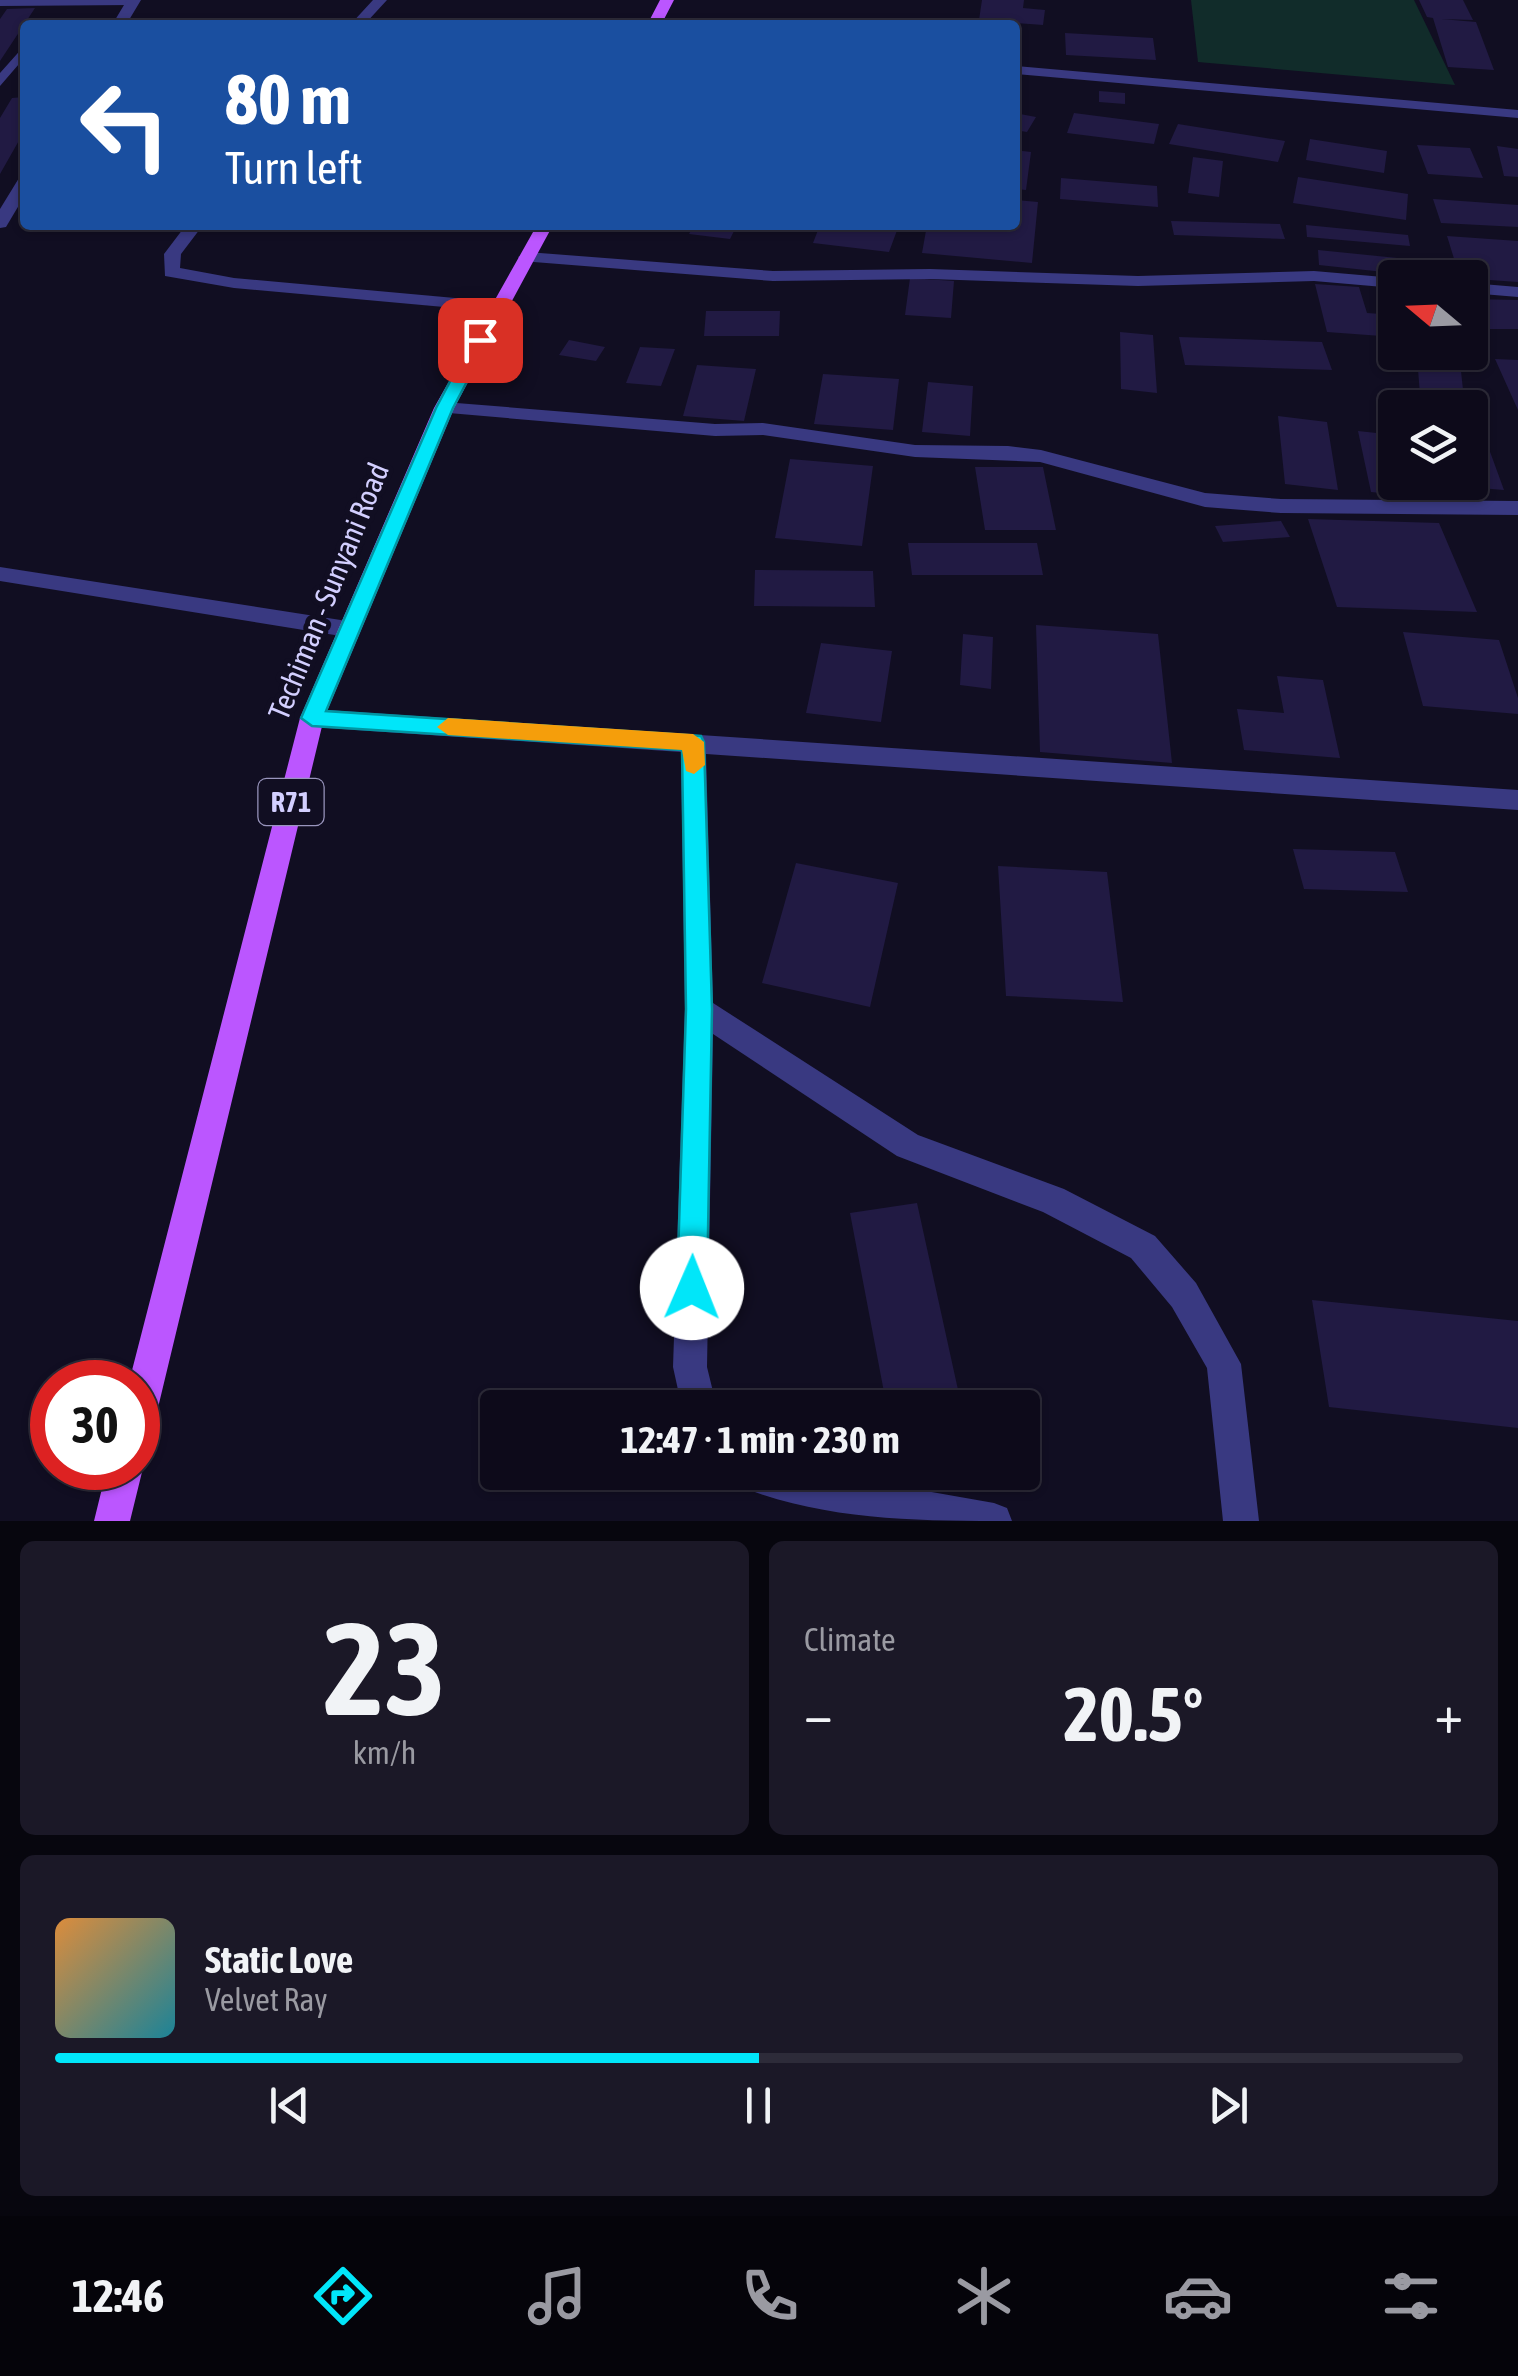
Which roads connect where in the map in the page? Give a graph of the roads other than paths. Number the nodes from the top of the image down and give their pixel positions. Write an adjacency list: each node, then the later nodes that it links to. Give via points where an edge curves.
1 (134, 0): 4 (lane)
2 (380, 0): 6 (street)
3 (0, 2): 4 (lane)
4 (61, 2): 5 (lane)
5 (52, 13)
6 (362, 20)
7 (20, 58): 9 (lane)
8 (1020, 70): 10 (street)
9 (4, 86)
10 (1518, 114)
11 (14, 189): 12 (street)
12 (0, 223)
13 (190, 230): 19 (street, via 173,254 170,272)
14 (541, 230): 15 (main road, Techiman - Sunyani Road / R71)
15 (527, 257): 16 (street, via 773,276); 19 (main road, Techiman - Sunyani Road / R71)
16 (1378, 282)
17 (1488, 290): 18 (street)
18 (1518, 292)
19 (498, 306): 20 (main road, Techiman - Sunyani Road / R71)
20 (444, 408): 21 (street, via 763,429 915,451 1008,452 1205,500); 23 (main road, Techiman - Sunyani Road / R71)
21 (1518, 508)
22 (0, 574): 23 (street)
23 (348, 628): 24 (main road, Techiman - Sunyani Road / R71)
24 (312, 718): 25 (street); 28 (main road, Techiman - Sunyani Road / R71)
25 (693, 742): 26 (street); 27 (street)
26 (1518, 800)
27 (699, 1009): 29 (street, via 690,1367); 34 (street, via 908,1146 1053,1200 1143,1247 1184,1295 1224,1364)
28 (152, 1360)
29 (696, 1390)
30 (120, 1490): 32 (main road)
31 (814, 1490): 33 (street)
32 (112, 1521)
33 (994, 1521)
34 (1241, 1521)

